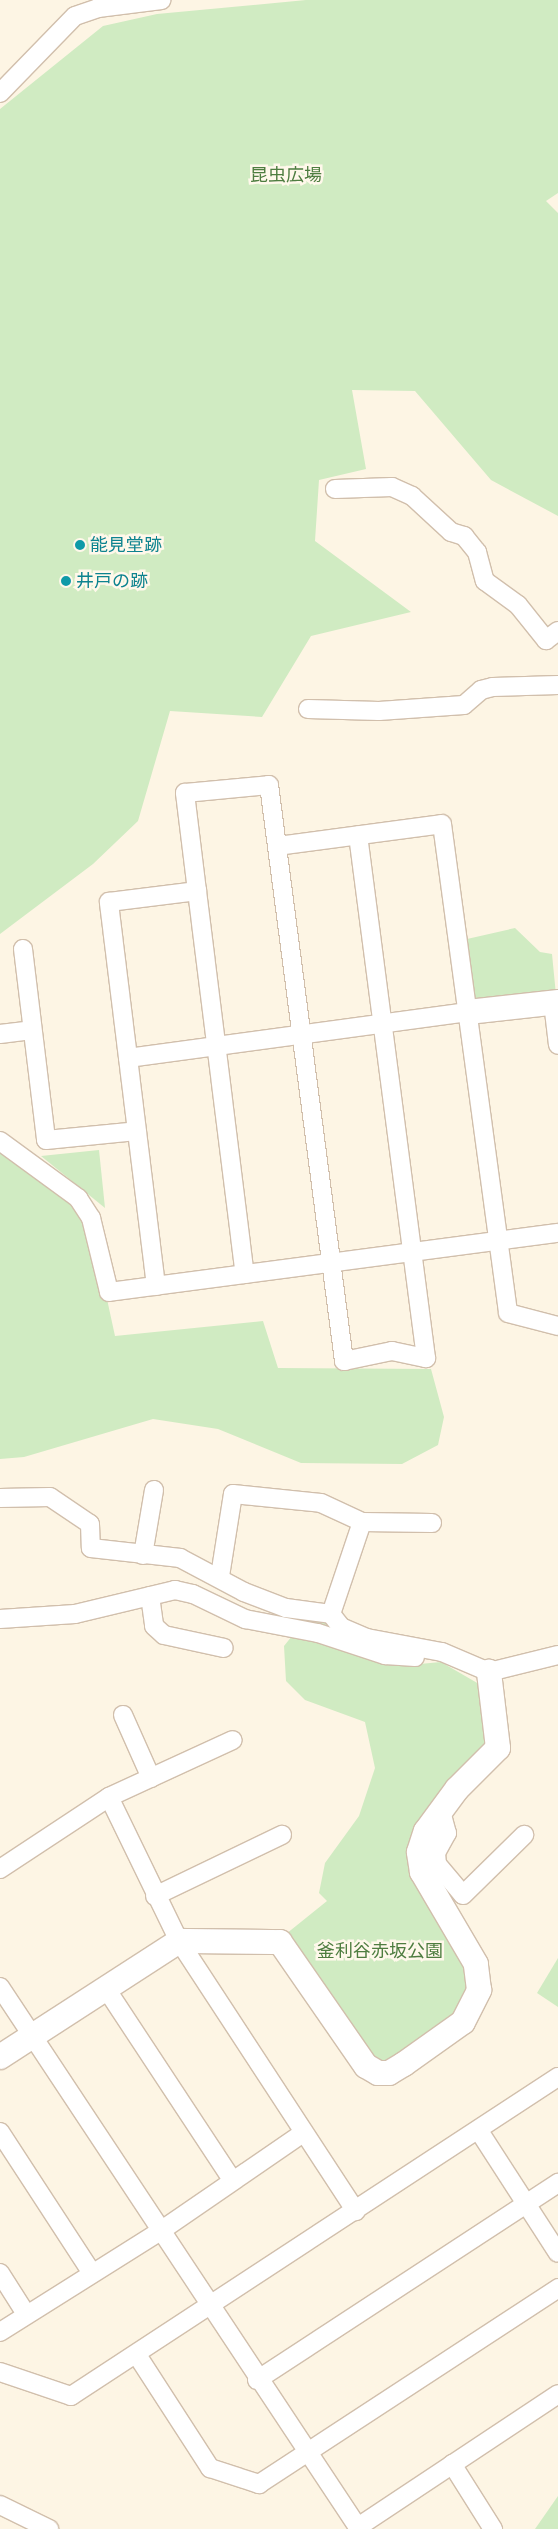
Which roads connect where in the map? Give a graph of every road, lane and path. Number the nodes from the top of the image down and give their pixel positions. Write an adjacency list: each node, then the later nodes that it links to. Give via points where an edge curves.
1 (161, 0): 2 (street, via 98,8 75,16)
2 (0, 93)
3 (335, 489): 4 (street, via 392,487 412,496 451,532 464,536 477,552 485,581 518,605)
4 (554, 640)
5 (558, 685): 6 (street, via 493,687 481,690 464,705 379,711)
6 (308, 709)
7 (358, 835): 8 (street); 12 (street, via 442,824); 13 (street)
8 (278, 846): 9 (street, via 269,785 185,793); 16 (street)
9 (197, 891): 18 (street); 19 (street, via 109,902)
10 (23, 948): 14 (street)
11 (555, 1003): 12 (street); 17 (street)
12 (468, 1012): 13 (street); 23 (street)
13 (383, 1026): 16 (street); 24 (street)
14 (32, 1030): 15 (street); 20 (street, via 46,1140)
15 (0, 1034)
16 (302, 1037): 18 (street); 25 (street)
17 (558, 1045)
18 (216, 1047): 19 (street); 26 (street)
19 (128, 1058): 20 (street)
20 (137, 1131): 27 (street)
21 (0, 1141): 27 (street, via 78,1198 98,1236 109,1292)
22 (558, 1233): 23 (street)
23 (496, 1243): 24 (street); 28 (street, via 508,1313)
24 (412, 1253): 25 (street); 25 (street, via 426,1358 392,1351 344,1361)
25 (330, 1263): 26 (street)
26 (245, 1274): 27 (street)
27 (156, 1286)
28 (558, 1326)
29 (154, 1490): 33 (street)
30 (0, 1498): 33 (street, via 50,1497 90,1524 91,1548)
31 (362, 1522): 32 (street); 34 (street, via 321,1503 234,1494); 36 (street)
32 (432, 1523)
33 (143, 1554): 34 (street, via 180,1558)
34 (220, 1576): 36 (street, via 244,1592 286,1608)
35 (150, 1596): 37 (street, via 75,1614); 38 (street, via 154,1626 164,1635); 39 (street, via 175,1590 193,1594 244,1618 318,1633 385,1655 418,1657)
36 (331, 1614): 39 (street, via 340,1627 366,1638)
37 (0, 1619)
38 (224, 1648)
39 (442, 1652): 41 (street)
40 (558, 1655): 41 (street)
41 (490, 1672): 46 (street, via 498,1748)
42 (123, 1715): 44 (street)
43 (233, 1740): 44 (street)
44 (151, 1778): 45 (street)
45 (109, 1797): 49 (street); 50 (street)
46 (441, 1811): 48 (street, via 447,1833 436,1852 437,1864 463,1895); 51 (street, via 426,1831 419,1852 422,1872 476,1964 479,1990 463,2022 389,2073 378,2073 366,2066 280,1942)
47 (282, 1835): 50 (street)
48 (524, 1835)
49 (0, 1869)
50 (156, 1896): 51 (street)
51 (179, 1941): 53 (street); 59 (street)
52 (0, 1987): 54 (street)
53 (105, 1987): 54 (street); 60 (street)
54 (31, 2035): 55 (street); 64 (street)
55 (0, 2057)
56 (558, 2077): 57 (street)
57 (479, 2131): 62 (street); 63 (street)
58 (0, 2132): 67 (street)
59 (303, 2133): 60 (street); 63 (street)
60 (233, 2181): 64 (street)
61 (558, 2183): 62 (street)
62 (525, 2205): 65 (street); 74 (street)
63 (356, 2211): 69 (street)
64 (159, 2232): 67 (street); 69 (street)
65 (558, 2253)
66 (0, 2273): 70 (street)
67 (92, 2273): 70 (street)
68 (558, 2288): 76 (street)
69 (210, 2307): 72 (street); 74 (street)
70 (26, 2314): 71 (street)
71 (0, 2332)
72 (137, 2355): 73 (street, via 71,2396); 76 (street, via 210,2468 259,2484)
73 (0, 2372)
74 (257, 2380): 76 (street)
75 (558, 2394): 77 (street)
76 (307, 2453): 79 (street)
77 (452, 2464): 79 (street); 81 (street)
78 (0, 2505): 80 (street)
79 (358, 2528)
80 (49, 2529)
81 (492, 2529)

